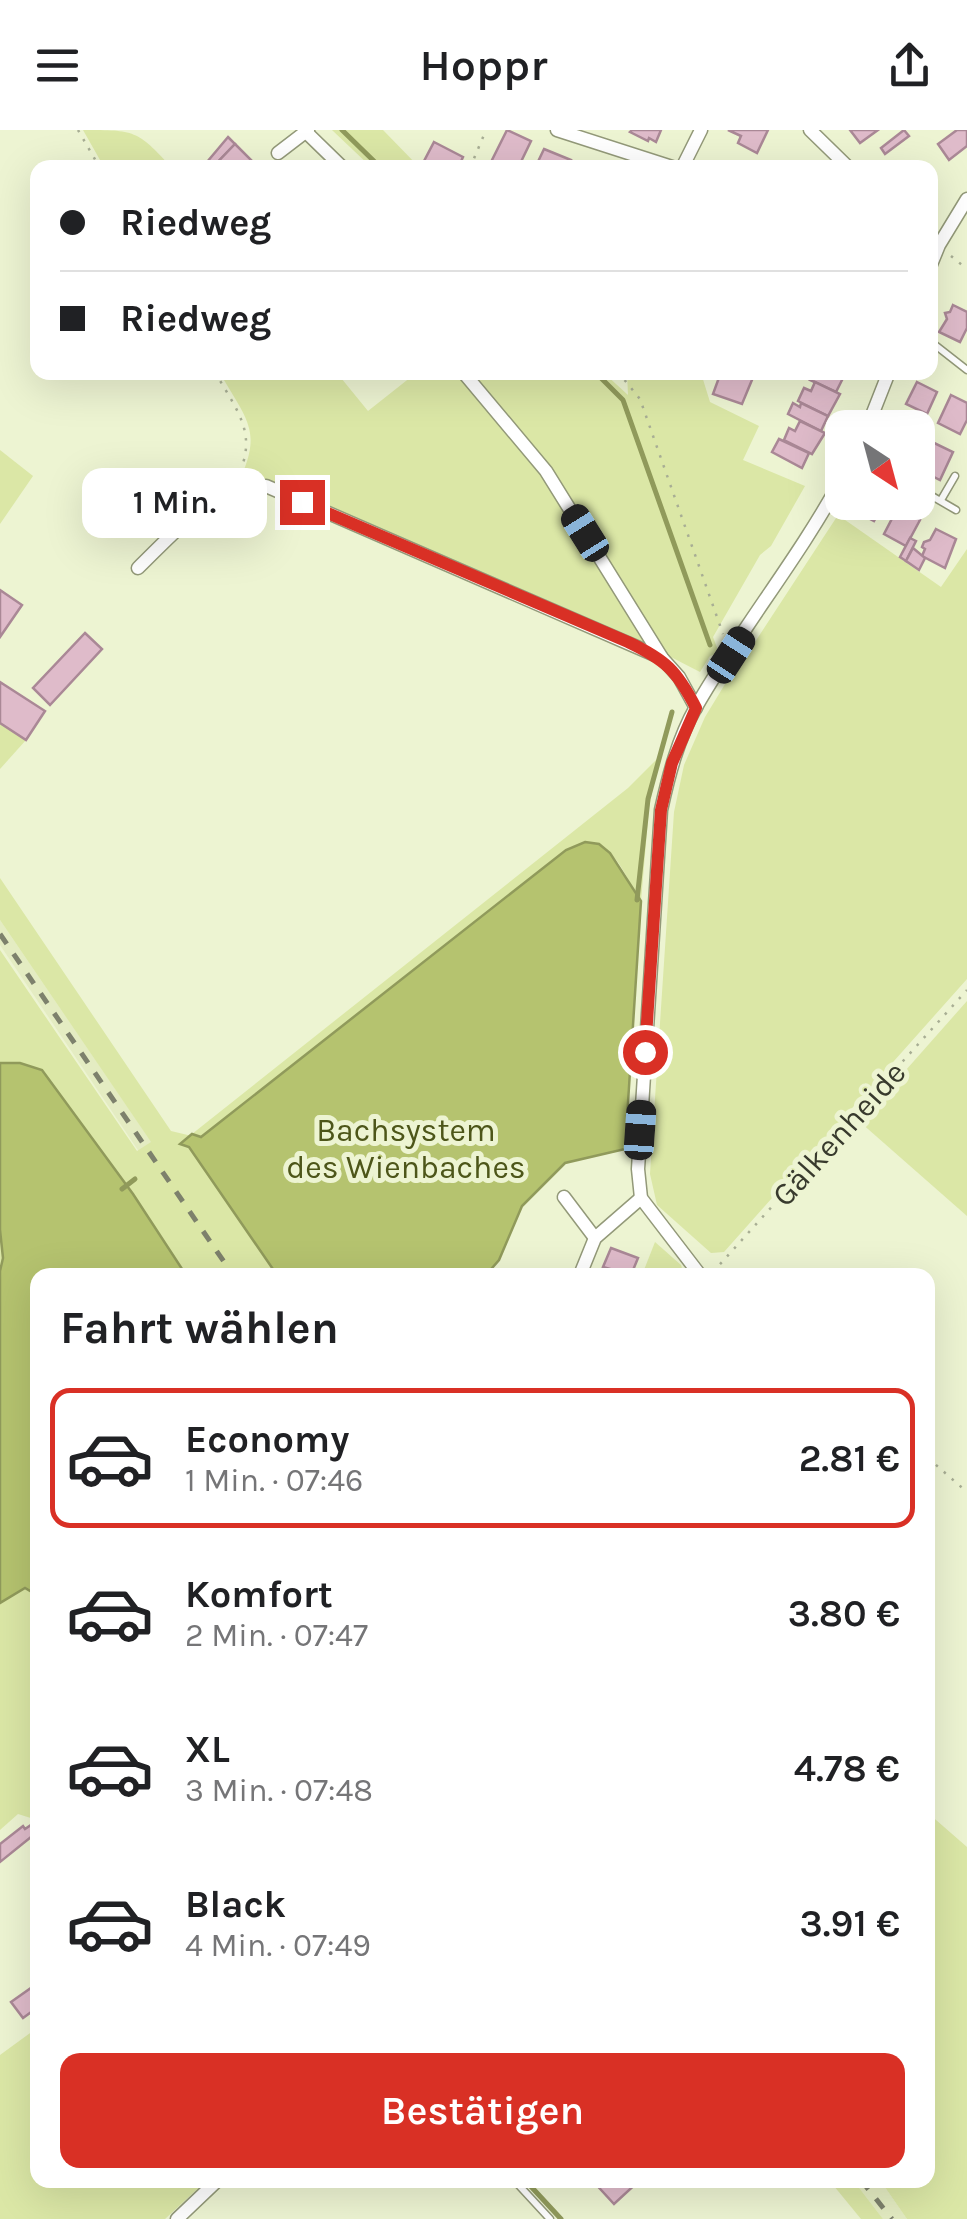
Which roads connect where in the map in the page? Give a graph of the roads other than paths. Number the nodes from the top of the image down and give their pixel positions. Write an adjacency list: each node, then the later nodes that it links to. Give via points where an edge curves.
1 (557, 130): 7 (street)
2 (701, 130): 8 (street)
3 (810, 130): 9 (street)
4 (307, 131): 5 (street); 6 (street)
5 (278, 153)
6 (335, 160)
7 (653, 160)
8 (683, 160)
9 (841, 160)
10 (967, 199): 11 (street)
11 (938, 237)
12 (938, 347): 13 (lane)
13 (967, 370)
14 (469, 380): 23 (street, via 546,471)
15 (886, 380): 16 (street)
16 (874, 410)
17 (955, 476): 19 (lane)
18 (935, 497): 19 (lane)
19 (941, 500): 21 (lane)
20 (825, 510): 25 (street)
21 (956, 510)
22 (138, 568): 23 (street, via 196,511 230,493 266,486)
23 (662, 658): 24 (street)
24 (680, 676): 25 (street); 26 (street)
25 (710, 686): 26 (street)
26 (696, 708): 28 (street, via 661,810)
27 (564, 1198): 29 (street)
28 (641, 1198): 29 (street); 31 (street)
29 (595, 1238): 30 (street)
30 (583, 1268)
31 (698, 1268)
32 (209, 2188): 34 (street)
33 (521, 2188): 35 (lane)
34 (176, 2219)
35 (550, 2219)

